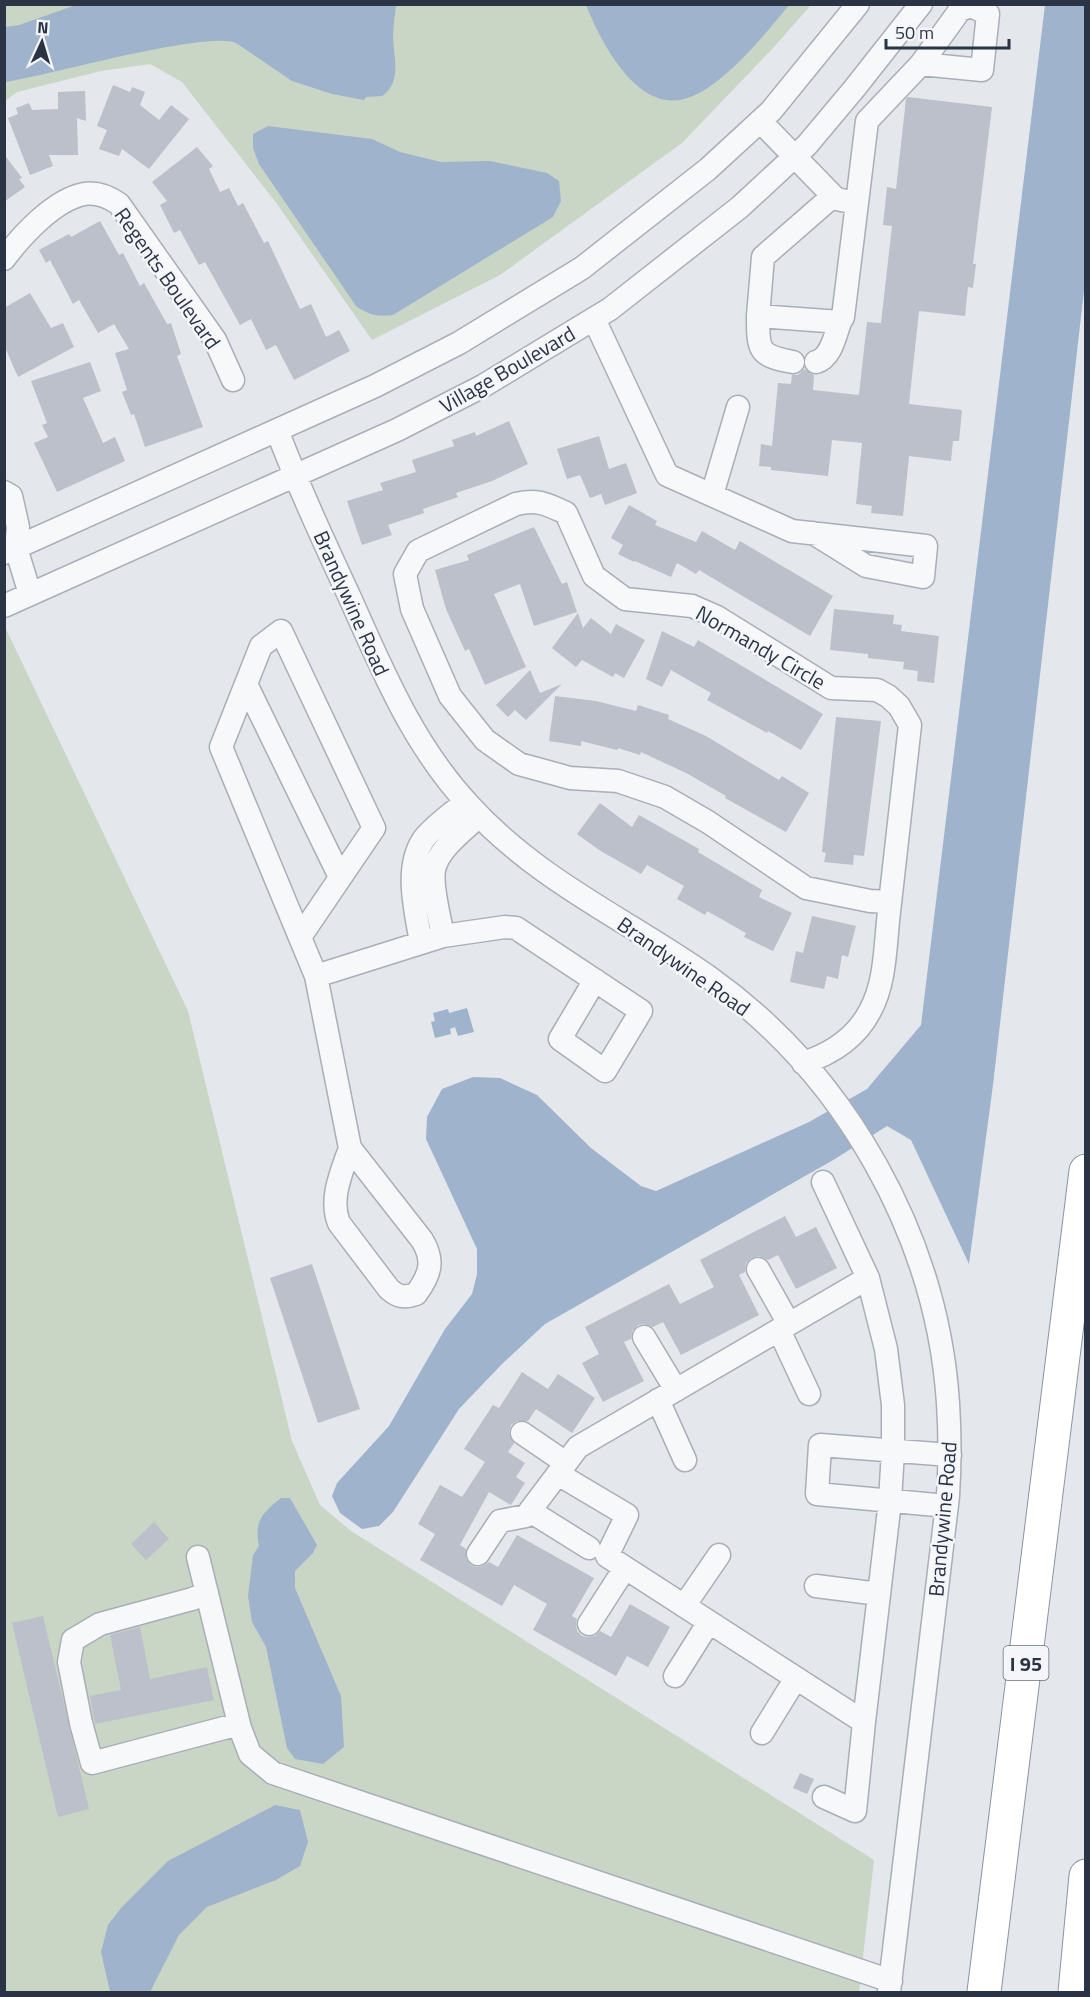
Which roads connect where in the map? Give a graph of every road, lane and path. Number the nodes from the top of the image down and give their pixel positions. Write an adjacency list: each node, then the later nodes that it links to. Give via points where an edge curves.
1 (858, 4): 4 (street)
2 (921, 4): 5 (street, Village Boulevard)
3 (921, 64): 7 (street, via 867,121)
4 (760, 121): 5 (street); 14 (street, via 708,169 582,268 459,342 375,386)
5 (795, 156): 6 (street); 10 (street, Village Boulevard, via 740,207)
6 (833, 196): 7 (street); 9 (street, via 763,257)
7 (856, 203): 11 (street)
8 (4, 259): 12 (street, Regents Boulevard, via 31,228 62,204 84,194 109,197 119,204 216,340)
9 (758, 316): 11 (street); 11 (street, via 763,351 771,358 804,362 821,361)
10 (594, 319): 15 (street, Village Boulevard, via 483,386); 17 (street, via 667,475)
11 (840, 322)
12 (233, 380)
13 (738, 407): 17 (street)
14 (277, 430): 15 (street, Brandywine Road); 19 (street)
15 (295, 476): 20 (street, Village Boulevard); 23 (street, Brandywine Road, via 389,685 430,755)
16 (4, 492): 19 (street, via 11,496 18,527)
17 (712, 495): 18 (street, via 792,531)
18 (813, 533)
19 (8, 547): 20 (street)
20 (30, 594): 21 (street, Village Boulevard)
21 (4, 606)
22 (246, 684): 24 (street); 24 (street, via 261,646 281,631 374,828); 27 (street, via 221,747)
23 (472, 809): 26 (street, via 434,869); 28 (street, via 424,839 416,855 413,872); 31 (street, Brandywine Road, via 556,881 711,979)
24 (340, 877): 27 (street)
25 (890, 902): 25 (street, Normandy Circle, via 806,888 665,797 618,781 570,778 519,764 485,740 450,696 412,609 405,574 418,551 516,504 544,503 566,513 594,576 625,599 692,606 717,617 831,688 877,690 888,696 910,725); 31 (street, Normandy Circle, via 881,981 870,1011 847,1040 827,1054)
26 (443, 936): 28 (street); 30 (street, via 516,928)
27 (300, 937): 29 (street)
28 (421, 943): 29 (street)
29 (316, 976): 32 (street)
30 (595, 980)
31 (803, 1063): 43 (street, Brandywine Road, via 863,1143 902,1218 919,1262 942,1354)
32 (350, 1148): 32 (street, via 334,1212 389,1289 402,1297 416,1294 427,1275 429,1252)
33 (1086, 1171): 68 (highway, I 95)
34 (823, 1182): 36 (street)
35 (758, 1269): 37 (street)
36 (868, 1278): 37 (street); 42 (street, via 886,1349 893,1406)
37 (784, 1327): 39 (street); 40 (street)
38 (644, 1337): 40 (street)
39 (808, 1394)
40 (667, 1395): 44 (street); 45 (street, via 578,1448)
41 (522, 1433): 45 (street)
42 (893, 1450): 43 (street); 46 (street); 46 (street, via 820,1445 817,1494)
43 (950, 1455): 47 (street, Brandywine Road)
44 (685, 1460)
45 (562, 1468): 48 (street); 53 (street, via 627,1515 607,1556)
46 (890, 1501): 47 (street); 56 (street)
47 (947, 1506): 67 (street, Brandywine Road)
48 (530, 1511): 49 (street); 50 (street, via 526,1516 500,1521)
49 (589, 1548)
50 (478, 1554)
51 (718, 1555): 57 (street)
52 (198, 1557): 55 (street)
53 (625, 1568): 57 (street); 59 (street)
54 (816, 1586): 56 (street)
55 (207, 1593): 63 (street); 63 (street, via 100,1624 73,1640 69,1662 81,1723 92,1763)
56 (879, 1594): 62 (street)
57 (684, 1606): 58 (street)
58 (710, 1622): 60 (street); 61 (street)
59 (589, 1624)
60 (675, 1677)
61 (796, 1678): 62 (street); 64 (street)
62 (864, 1722): 65 (street, via 855,1811)
63 (239, 1724): 67 (street, via 250,1754 273,1773)
64 (762, 1733)
65 (824, 1797)
66 (1086, 1876): 69 (highway)
67 (890, 1987)
68 (984, 1992)
69 (1075, 1992)

